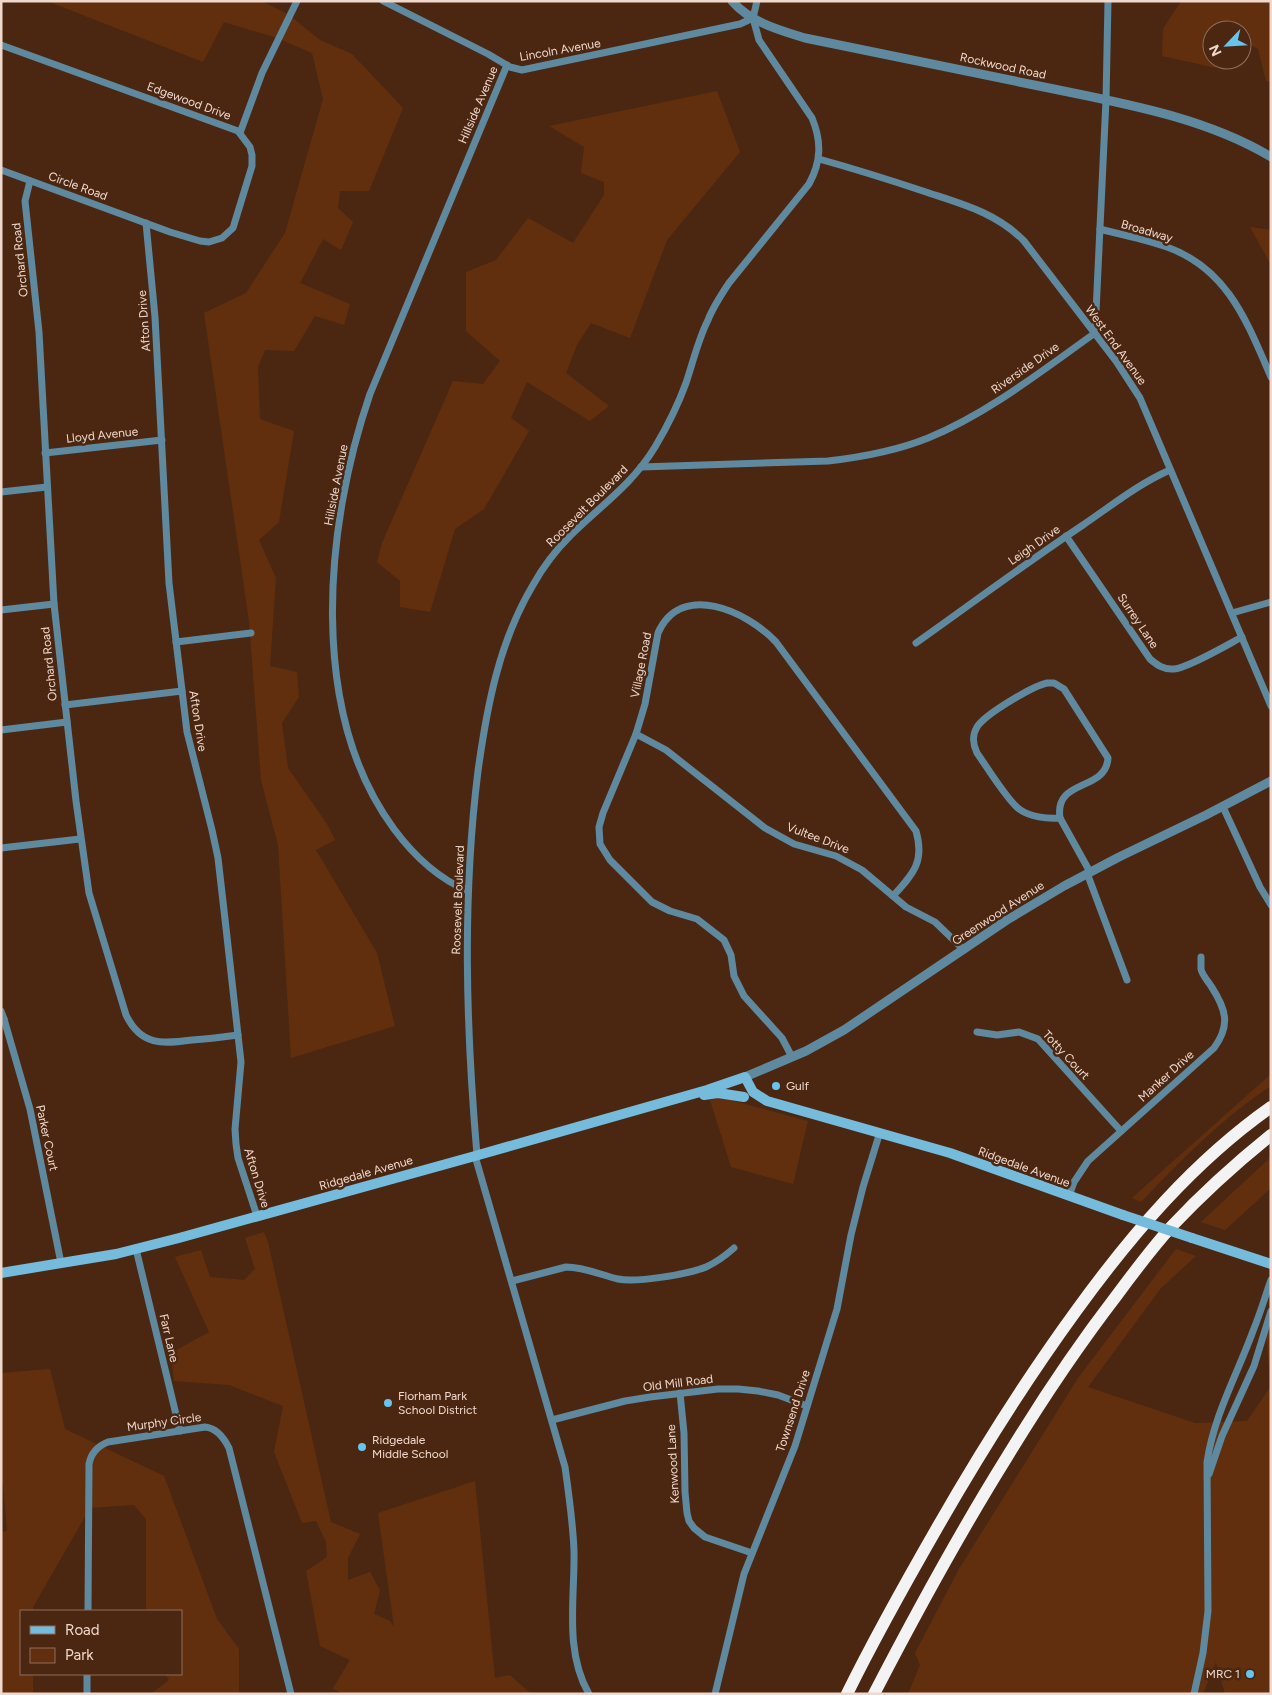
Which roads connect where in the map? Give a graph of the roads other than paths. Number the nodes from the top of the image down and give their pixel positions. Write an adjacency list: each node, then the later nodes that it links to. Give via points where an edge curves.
1 (298, 1): 10 (street, via 262,73)
2 (383, 1): 8 (street, Lincoln Avenue)
3 (732, 1): 6 (street, Rockwood Road)
4 (757, 1): 6 (street)
5 (1108, 1): 9 (street)
6 (753, 18): 8 (street, Lincoln Avenue, via 740,24 522,70); 9 (street, Rockwood Road, via 805,38); 12 (street, Roosevelt Boulevard, via 758,40 812,118 819,138)
7 (1, 45): 10 (street, Edgewood Drive)
8 (507, 65): 46 (street, Hillside Avenue, via 364,409 344,491 334,585 334,638 339,689 360,769 376,802 415,855 442,878)
9 (1106, 100): 11 (street, Rockwood Road, via 1217,131); 16 (street)
10 (240, 133): 15 (street, Edgewood Drive, via 250,147 252,162 236,222 228,233 216,241 200,241)
11 (1271, 157)
12 (819, 159): 17 (street, West End Avenue, via 983,211 1006,224 1024,241); 21 (street, Roosevelt Boulevard, via 809,184 719,299 700,338 677,405)
13 (1, 170): 14 (street, Circle Road)
14 (30, 181): 15 (street, Circle Road); 20 (street, Orchard Road, via 25,201 38,332)
15 (146, 223): 19 (street, Afton Drive, via 156,317)
16 (1100, 229): 17 (street); 18 (street, Broadway, via 1166,247 1192,259 1211,273 1237,304)
17 (1095, 334): 21 (street, Riverside Drive, via 982,411 945,431 903,447 828,461); 22 (street, West End Avenue, via 1140,398)
18 (1271, 377)
19 (162, 440): 20 (street, Lloyd Avenue); 32 (street, Afton Drive, via 169,583)
20 (45, 453): 23 (street, Orchard Road)
21 (641, 467): 46 (street, Roosevelt Boulevard, via 545,564 508,634 484,732 474,801)
22 (1170, 470): 25 (street, Leigh Drive); 29 (street, West End Avenue)
23 (47, 487): 24 (street); 27 (street, Orchard Road)
24 (1, 492)
25 (1066, 536): 31 (street, Surrey Lane, via 1156,664 1168,669 1183,668); 33 (street, Leigh Drive)
26 (1271, 602): 29 (street)
27 (54, 604): 28 (street); 35 (street, Orchard Road)
28 (1, 610)
29 (1232, 613): 31 (street, West End Avenue)
30 (251, 633): 32 (street)
31 (1242, 637): 36 (street, West End Avenue)
32 (176, 642): 34 (street, Afton Drive)
33 (916, 644)
34 (182, 692): 35 (street); 55 (street, Afton Drive, via 187,732 218,858)
35 (65, 705): 37 (street, Orchard Road)
36 (1271, 706)
37 (67, 722): 38 (street); 43 (street, Orchard Road)
38 (1, 730)
39 (636, 734): 47 (street, Vultee Drive, via 666,750 765,828 794,844 850,862); 47 (street, Village Road, via 647,695 656,637 672,613 686,606 706,605 729,610 758,626 776,642 916,831 919,851 916,869); 56 (street, Village Road, via 599,827 603,851 652,902 697,919 724,940 732,955 739,989 782,1038)
40 (1271, 781): 41 (street, Greenwood Avenue)
41 (1223, 807): 45 (street, Greenwood Avenue); 48 (street)
42 (1060, 818): 42 (street, via 1062,799 1076,787 1099,778 1107,767 1108,758 1064,689 1047,683 1032,687 983,720 975,731 974,743 977,753 1019,810 1044,818); 45 (street)
43 (80, 839): 44 (street); 55 (street, Orchard Road, via 89,893 126,1015 133,1026 142,1036 166,1043)
44 (1, 848)
45 (1088, 873): 49 (street, Greenwood Avenue, via 1007,920); 51 (street)
46 (468, 891): 66 (street, Roosevelt Boulevard, via 469,1059)
47 (893, 896): 49 (street, Vultee Drive, via 906,907 935,922)
48 (1271, 905)
49 (964, 950): 56 (street, Greenwood Avenue, via 844,1030)
50 (1202, 957): 63 (street, Manker Drive, via 1202,973 1224,1009 1222,1034 1214,1048)
51 (1126, 980)
52 (1, 1012): 53 (street, Parker Court)
53 (2, 1019): 71 (street, Parker Court, via 30,1109)
54 (977, 1032): 63 (street, Totty Court, via 996,1035 1020,1032 1038,1039)
55 (238, 1035): 68 (street, Afton Drive, via 242,1071 236,1144)
56 (792, 1057): 57 (street, Greenwood Avenue)
57 (745, 1077): 58 (main road, Ridgedale Avenue); 61 (main road, Ridgedale Avenue, via 753,1092)
58 (734, 1080): 59 (main road, Ridgedale Avenue); 60 (main road)
59 (696, 1093): 60 (main road); 66 (main road, Ridgedale Avenue)
60 (744, 1097): 61 (main road, Ridgedale Avenue, via 762,1104)
61 (767, 1101): 64 (main road, Ridgedale Avenue)
62 (1271, 1107): 89 (highway, via 1222,1146 1157,1209 1067,1323 965,1479)
63 (1121, 1131): 67 (street, Manker Drive, via 1088,1161)
64 (880, 1132): 67 (main road, Ridgedale Avenue, via 950,1153); 78 (street, Townsend Drive, via 851,1235 837,1309)
65 (1271, 1135): 90 (highway, via 1237,1162 1170,1229 1074,1353 973,1512)
66 (476, 1155): 68 (main road, Ridgedale Avenue); 75 (street)
67 (1069, 1196): 72 (main road, Ridgedale Avenue, bridge)
68 (257, 1216): 70 (main road, Ridgedale Avenue)
69 (734, 1248): 75 (street, via 705,1267 635,1280 566,1267)
70 (136, 1249): 71 (main road, Ridgedale Avenue); 80 (street, Farr Lane)
71 (61, 1263): 73 (main road, Ridgedale Avenue)
72 (1271, 1264)
73 (1, 1273)
74 (1271, 1280): 81 (street, via 1213,1432 1207,1462)
75 (512, 1281): 79 (street)
76 (1271, 1311): 81 (street, via 1254,1366 1222,1436)
77 (680, 1393): 78 (street, Old Mill Road, via 738,1388 778,1395); 79 (street, Old Mill Road, via 625,1401); 82 (street, Kenwood Lane, via 689,1521 705,1537)
78 (807, 1406): 82 (street, Townsend Drive, via 795,1446)
79 (552, 1420): 87 (street, via 565,1467 571,1514 574,1650)
80 (180, 1431): 83 (street, Murphy Circle, via 108,1442 92,1454 89,1464); 86 (street, Murphy Circle, via 212,1428 229,1448)
81 (1208, 1477): 91 (street, via 1208,1611)
82 (752, 1554): 88 (street, Townsend Drive)
83 (88, 1610)
84 (87, 1675): 85 (street)
85 (87, 1694)
86 (290, 1694)
87 (589, 1694)
88 (715, 1694)
89 (847, 1694)
90 (874, 1694)
91 (1194, 1694)

